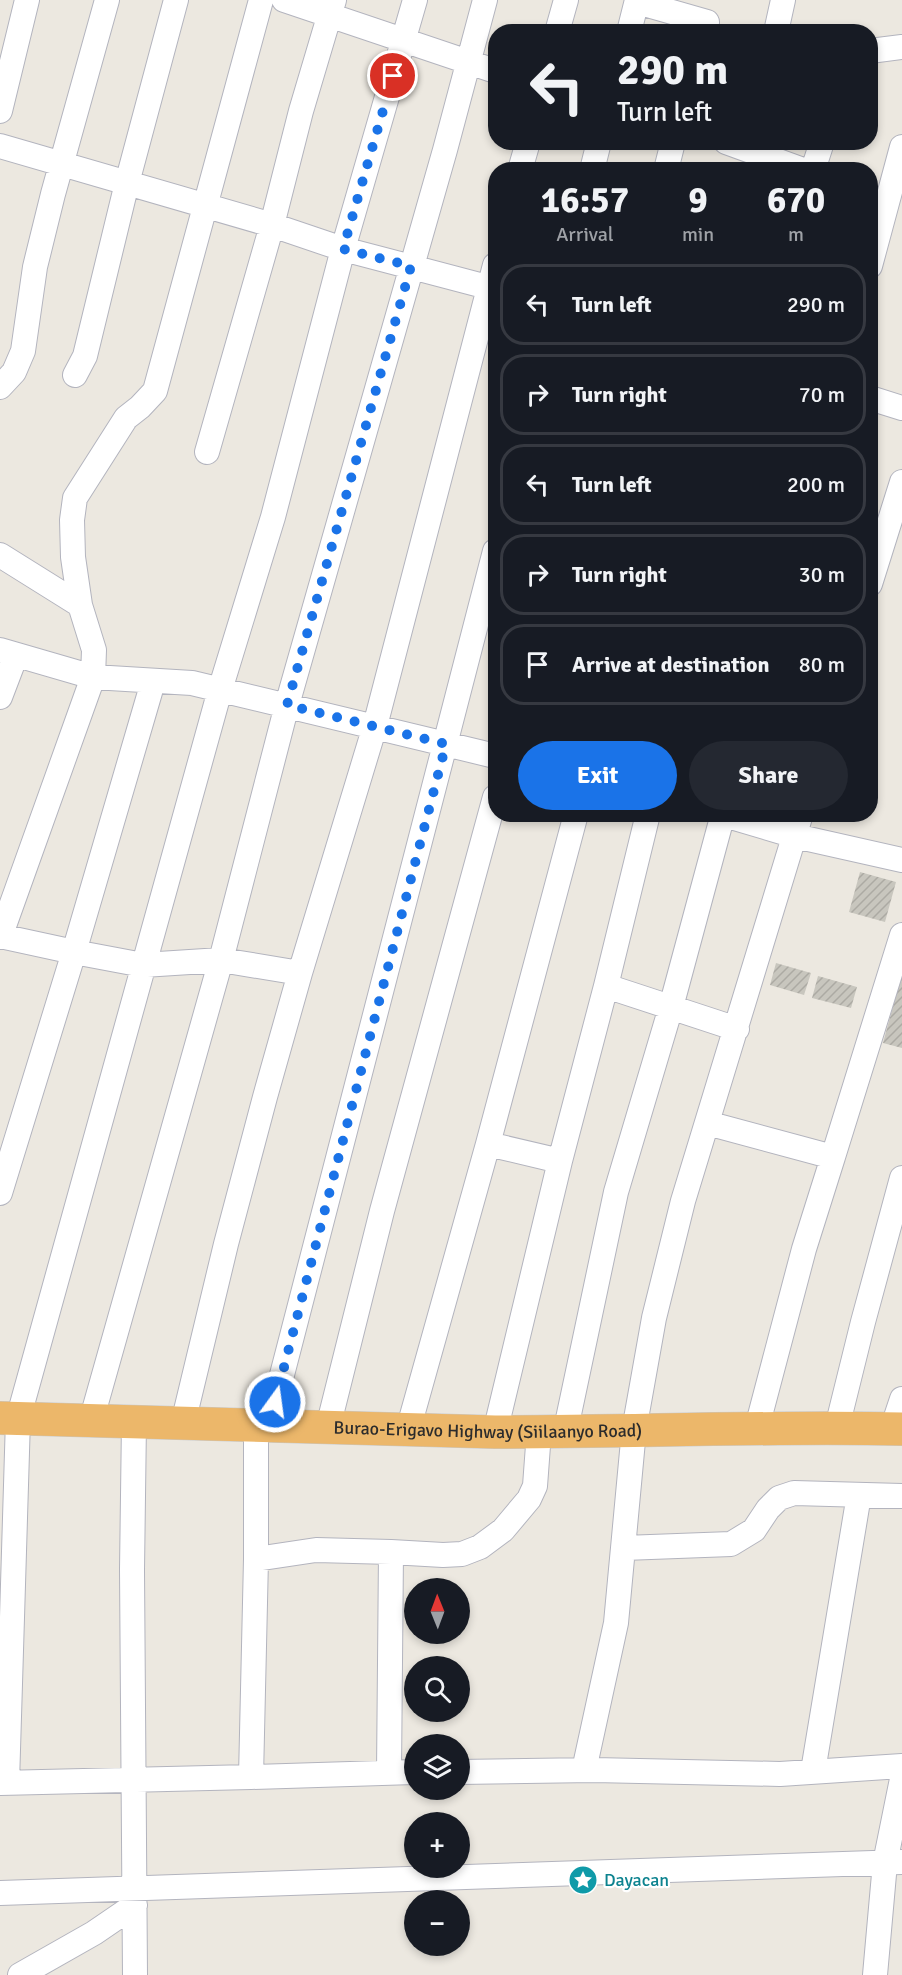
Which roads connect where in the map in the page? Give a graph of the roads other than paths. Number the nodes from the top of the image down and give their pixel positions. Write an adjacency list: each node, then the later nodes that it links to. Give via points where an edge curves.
1 (27, 0): 21 (street)
2 (107, 0): 26 (street)
3 (176, 0): 27 (street)
4 (261, 0): 29 (street)
5 (284, 0): 11 (street)
6 (415, 0): 16 (street)
7 (485, 0): 19 (street)
8 (566, 0): 13 (street)
9 (783, 0): 15 (street)
10 (637, 1): 12 (street); 14 (street)
11 (332, 8): 16 (street); 30 (street)
12 (708, 18)
13 (559, 24)
14 (631, 24)
15 (778, 24)
16 (404, 39): 19 (street); 32 (street)
17 (902, 47): 18 (street)
18 (878, 50)
19 (468, 62): 20 (street); 33 (street)
20 (488, 69)
21 (0, 111)
22 (0, 146): 26 (street)
23 (902, 147): 28 (street)
24 (741, 151): 25 (street)
25 (777, 162)
26 (62, 166): 27 (street); 37 (street, via 35,267 23,351 14,372)
27 (127, 183): 29 (street); 36 (street, via 85,356)
28 (887, 196): 31 (street)
29 (206, 206): 30 (street); 45 (street, via 155,390 126,418 75,498 73,557)
30 (272, 225): 32 (street); 40 (street)
31 (878, 233)
32 (343, 249): 33 (street); 49 (street, via 273,517)
33 (411, 266): 34 (street); 51 (street)
34 (488, 280)
35 (488, 300): 52 (street)
36 (75, 375)
37 (0, 387)
38 (878, 400): 39 (street)
39 (902, 408)
40 (207, 452)
41 (902, 482): 43 (street)
42 (0, 555): 45 (street)
43 (878, 558)
44 (488, 579): 53 (street)
45 (80, 605): 47 (street, via 94,650)
46 (8, 653): 47 (street); 50 (street)
47 (93, 677): 48 (street); 63 (street)
48 (153, 682): 49 (street, via 192,683); 64 (street)
49 (220, 690): 51 (street); 66 (street)
50 (0, 698)
51 (287, 705): 52 (street); 65 (street)
52 (375, 726): 53 (street); 67 (street)
53 (446, 744): 54 (street); 82 (street)
54 (488, 754)
55 (488, 822): 83 (street, via 381,1211)
56 (574, 822): 72 (street)
57 (646, 822): 68 (street)
58 (720, 822): 69 (street)
59 (775, 822): 60 (street)
60 (798, 825): 61 (street); 70 (street)
61 (902, 860)
62 (902, 935): 73 (street)
63 (0, 936): 64 (street)
64 (74, 952): 66 (street); 76 (street)
65 (220, 960): 66 (street); 67 (street); 79 (street)
66 (143, 965): 77 (street)
67 (300, 973): 81 (street, via 226,1244)
68 (606, 986): 69 (street); 74 (street)
69 (671, 1007): 70 (street); 89 (street, via 616,1192)
70 (737, 1029): 71 (street)
71 (707, 1123): 73 (street); 87 (street, via 654,1318)
72 (488, 1144): 74 (street); 86 (street)
73 (833, 1157): 84 (street)
74 (560, 1161): 88 (street)
75 (902, 1178): 85 (street)
76 (0, 1193)
77 (9, 1419): 79 (highway, Burao-Erigavo Highway (Siilaanyo Road)); 104 (street)
78 (899, 1419): 85 (highway, Burao-Erigavo Highway (Siilaanyo Road))
79 (90, 1421): 80 (highway, Burao-Erigavo Highway (Siilaanyo Road))
80 (134, 1422): 81 (highway, Burao-Erigavo Highway (Siilaanyo Road)); 103 (street)
81 (183, 1423): 82 (highway, Burao-Erigavo Highway (Siilaanyo Road))
82 (262, 1425): 83 (highway, Burao-Erigavo Highway (Siilaanyo Road)); 94 (street)
83 (328, 1427): 86 (highway, Burao-Erigavo Highway (Siilaanyo Road))
84 (757, 1427): 85 (highway, Burao-Erigavo Highway (Siilaanyo Road)); 87 (highway, Burao-Erigavo Highway (Siilaanyo Road))
85 (837, 1427)
86 (408, 1430): 88 (highway, Burao-Erigavo Highway (Siilaanyo Road))
87 (634, 1430): 89 (highway, Burao-Erigavo Highway (Siilaanyo Road)); 92 (street)
88 (495, 1432): 89 (highway, Burao-Erigavo Highway (Siilaanyo Road))
89 (552, 1432): 93 (street, via 535,1486 520,1511 480,1548 443,1555)
90 (859, 1495): 91 (street); 92 (street, via 794,1493 779,1498 754,1530 731,1544); 97 (street)
91 (902, 1496)
92 (624, 1548): 96 (street, via 616,1623)
93 (391, 1552): 94 (street, via 316,1550); 98 (street)
94 (256, 1559): 101 (street)
95 (902, 1766): 97 (street)
96 (584, 1770): 97 (street, via 780,1774); 100 (street)
97 (813, 1771)
98 (389, 1772): 99 (street); 101 (street)
99 (404, 1772)
100 (470, 1772)
101 (251, 1777): 103 (street)
102 (902, 1779): 105 (street)
103 (134, 1780): 104 (street); 107 (street)
104 (3, 1783)
105 (894, 1862): 107 (street); 110 (street)
106 (0, 1893): 107 (street)
107 (135, 1897): 108 (street, via 94,1933); 109 (street)
108 (20, 1975)
109 (135, 1975)
110 (875, 1975)

